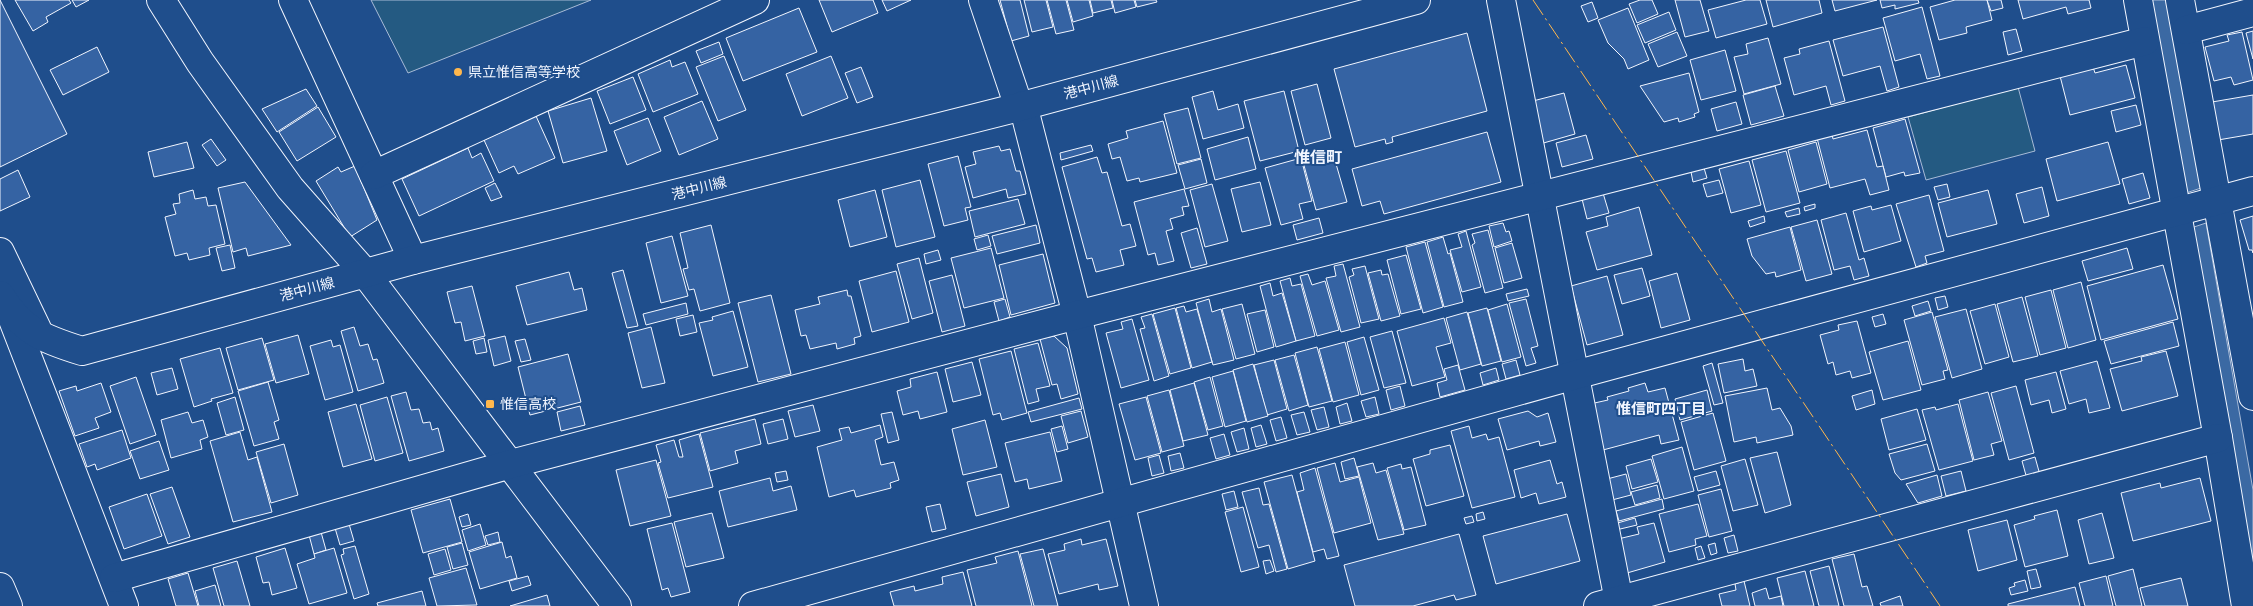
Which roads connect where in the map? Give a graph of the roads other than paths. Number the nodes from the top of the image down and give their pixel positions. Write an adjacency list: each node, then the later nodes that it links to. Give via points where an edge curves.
1 (161, 0): 19 (street, via 200,62 290,188)
2 (293, 0): 13 (street)
3 (755, 0): 13 (street)
4 (983, 0): 12 (street)
5 (1416, 0): 12 (street, 港中川線)
6 (1501, 0): 15 (street)
7 (2138, 0): 11 (street)
8 (2180, 0): 10 (street)
9 (2253, 12): 10 (street)
10 (2186, 30): 16 (street)
11 (2145, 41): 15 (street); 16 (street)
12 (1021, 106): 18 (street, 港中川線); 21 (street)
13 (374, 175): 18 (street)
14 (2253, 191): 16 (street)
15 (1539, 195): 21 (street); 23 (street)
16 (2196, 207): 23 (street); 24 (street); 25 (street)
17 (0, 252): 22 (street)
18 (413, 260): 19 (street, 港中川線)
19 (366, 273): 22 (street, 港中川線, via 82,352); 26 (street)
20 (5, 304): 22 (street, 港中川線); 28 (street)
21 (1078, 314): 26 (street); 27 (street)
22 (42, 338)
23 (1575, 375): 27 (street); 30 (street)
24 (2253, 396)
25 (2218, 438): 30 (street); 36 (street)
26 (511, 464): 28 (street); 33 (street)
27 (1120, 503): 34 (street); 35 (street)
28 (114, 578): 32 (street)
29 (0, 587): 31 (street)
30 (1612, 604)
31 (8, 606)
32 (124, 606)
33 (617, 606)
34 (753, 606)
35 (1144, 606)
36 (2246, 606)

